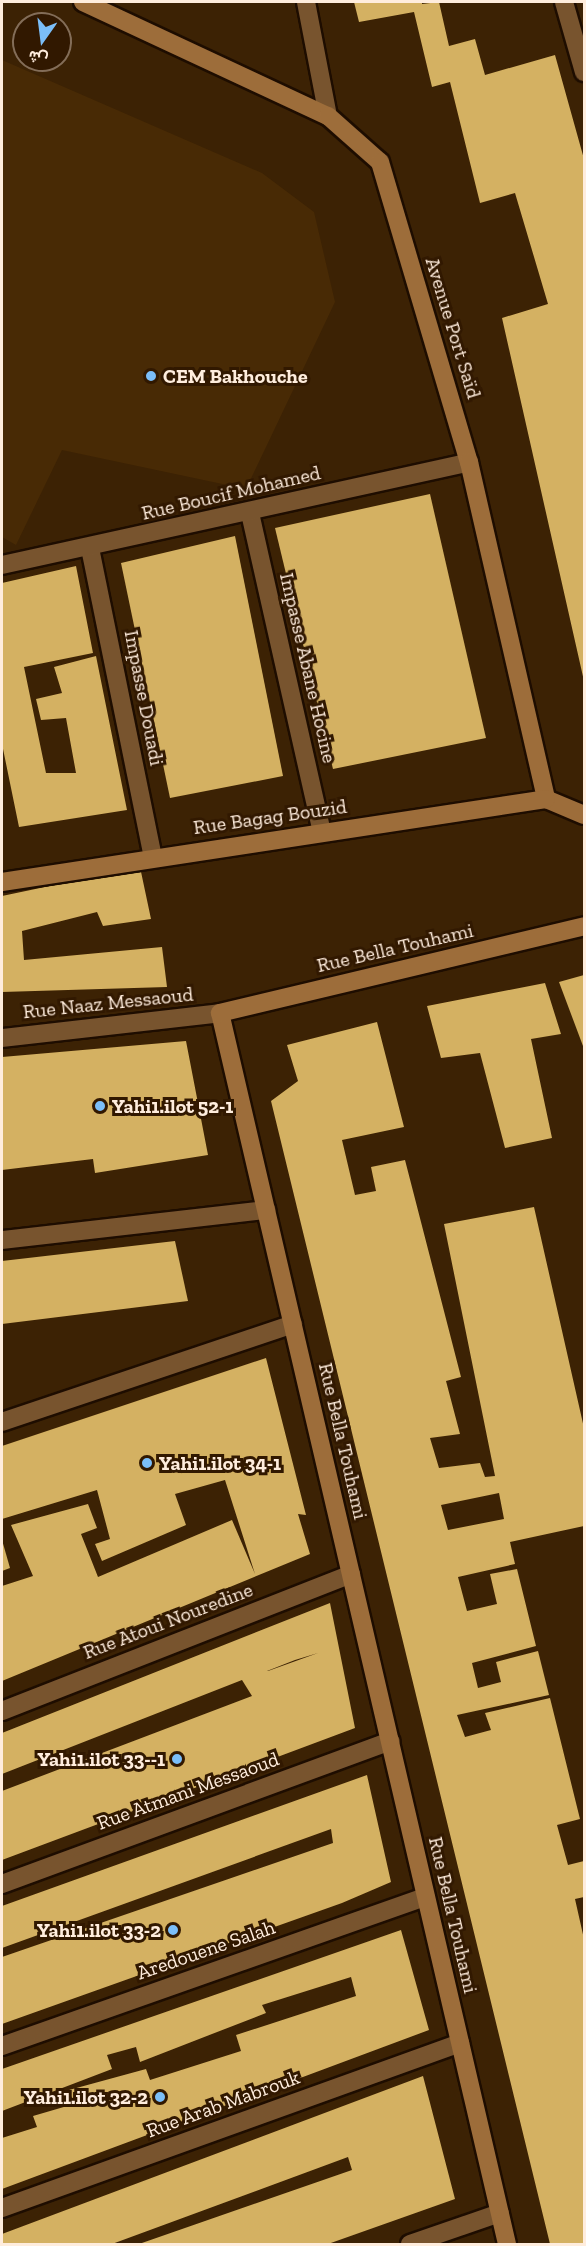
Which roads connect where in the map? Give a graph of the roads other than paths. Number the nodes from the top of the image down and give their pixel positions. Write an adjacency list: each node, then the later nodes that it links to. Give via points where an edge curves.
1 (82, 2): 5 (street, Avenue Port Saïd)
2 (306, 2): 5 (street)
3 (564, 2): 4 (street)
4 (585, 72)
5 (328, 116): 6 (street, Avenue Port Saïd, via 380,162)
6 (469, 462): 7 (street, Rue Boucif Mohamed); 10 (street, Avenue Port Saïd)
7 (250, 513): 8 (street, Rue Boucif Mohamed); 12 (street, Impasse Abane Hocine)
8 (90, 548): 9 (street, Rue Boucif Mohamed); 13 (street, Impasse Douadi)
9 (2, 565)
10 (546, 799): 11 (street); 12 (street, Rue Bagag Bouzid)
11 (585, 815)
12 (322, 832): 13 (street, Rue Bagag Bouzid)
13 (153, 856): 14 (street, Rue Bagag Bouzid)
14 (2, 881)
15 (585, 926): 16 (street, Rue Bella Touhami)
16 (220, 1013): 17 (street, Rue Naaz Messaoud); 18 (street, Rue Bella Touhami)
17 (2, 1038)
18 (266, 1210): 19 (street); 20 (street, Rue Bella Touhami)
19 (2, 1240)
20 (292, 1324): 21 (street); 22 (street, Rue Bella Touhami)
21 (2, 1422)
22 (351, 1574): 23 (street, Rue Atoui Nouredine); 24 (street, Rue Bella Touhami)
23 (2, 1711)
24 (390, 1741): 25 (street, Rue Atmani Messaoud); 26 (street, Rue Bella Touhami)
25 (2, 1884)
26 (426, 1897): 27 (street, Rue Bella Touhami); 28 (street, Aredouene Salah)
27 (460, 2043): 29 (street, Rue Arab Mabrouk); 30 (street, Rue Bella Touhami)
28 (2, 2046)
29 (2, 2208)
30 (500, 2213): 31 (street); 32 (street, Rue Bella Touhami)
31 (410, 2244)
32 (507, 2244)

